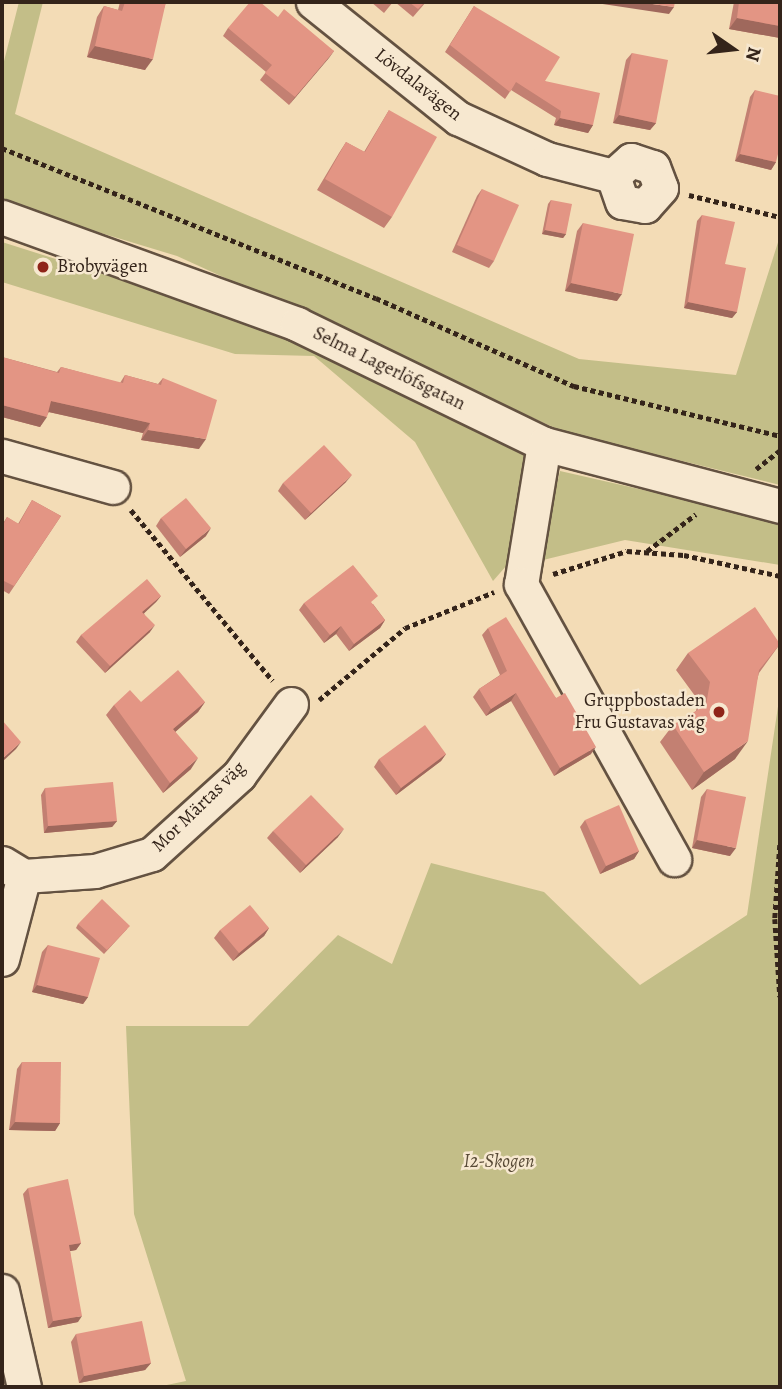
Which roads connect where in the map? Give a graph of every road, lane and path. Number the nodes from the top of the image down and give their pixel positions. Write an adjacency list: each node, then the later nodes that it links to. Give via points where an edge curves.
1 (313, 2): 3 (street, Lövdalavägen, via 458,118 547,159 613,176 622,202 645,206)
2 (2, 148): 6 (path, via 376,298 574,386)
3 (661, 188): 5 (path)
4 (2, 217): 7 (street, Selma Lagerlöfsgatan, via 297,324)
5 (780, 217)
6 (780, 436)
7 (544, 444): 10 (street, Selma Lagerlöfsgatan); 13 (street, via 521,584)
8 (2, 456): 9 (street)
9 (113, 487): 11 (path)
10 (780, 506)
11 (292, 704): 14 (street, Mor Märtas väg, via 239,775 152,854 94,871)
12 (780, 845): 16 (path, via 775,919)
13 (674, 859)
14 (13, 869): 15 (street)
15 (2, 959)
16 (780, 997)
17 (2, 1291): 18 (street)
18 (24, 1387)

